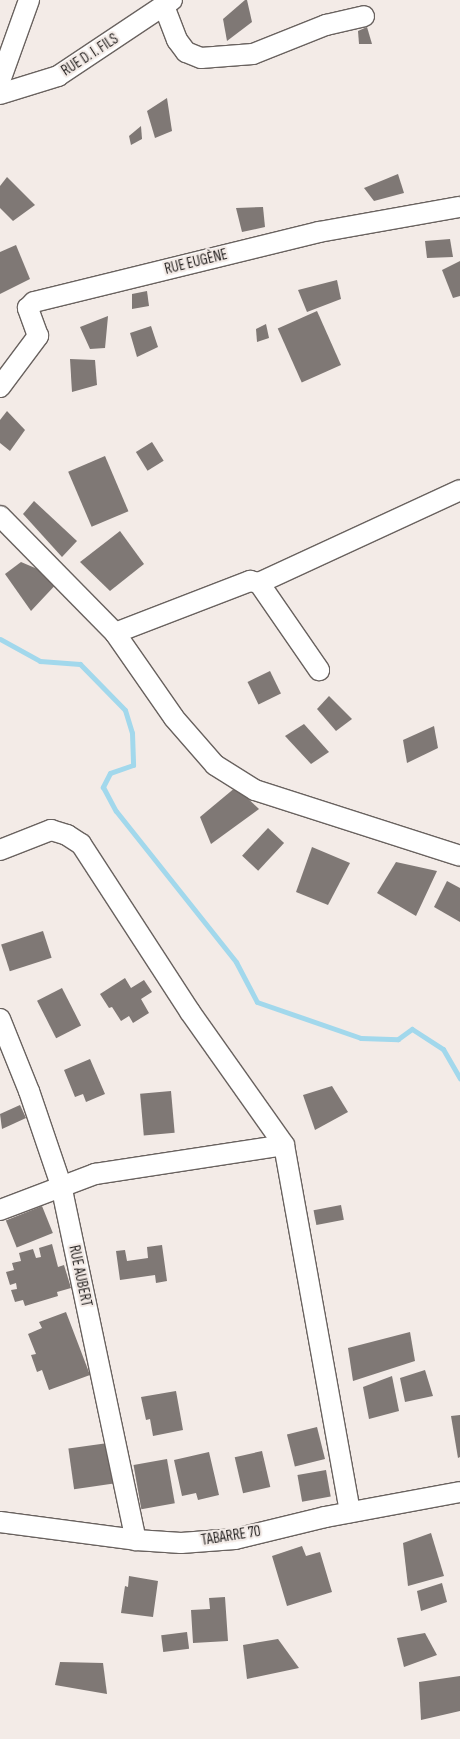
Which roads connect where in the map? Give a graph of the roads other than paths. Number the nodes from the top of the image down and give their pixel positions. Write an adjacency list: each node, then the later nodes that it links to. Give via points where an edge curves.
1 (29, 0): 4 (street)
2 (168, 3): 3 (street, via 177,40 186,52 201,58 253,54 326,25); 5 (street, RUE D. I. FILS, via 58,76)
3 (364, 16)
4 (0, 81)
5 (0, 94)
6 (460, 207): 7 (street, RUE EUGÈNE, via 319,232 34,302 28,308 38,336)
7 (0, 387)
8 (460, 490): 10 (street)
9 (0, 516): 11 (street)
10 (259, 583): 11 (street, via 250,581); 12 (street)
11 (115, 634): 14 (street, via 174,718 215,765 255,790)
12 (319, 670)
13 (0, 850): 16 (street, via 51,830 81,844 190,1012)
14 (460, 856)
15 (0, 1019): 17 (street, RUE AUBERT)
16 (284, 1145): 17 (street, via 95,1174); 20 (street)
17 (61, 1185): 18 (street); 22 (street, RUE AUBERT)
18 (0, 1210)
19 (460, 1492): 20 (street, TABARRE 70)
20 (350, 1512): 22 (street, TABARRE 70, via 235,1539 181,1543)
21 (0, 1522): 22 (street, TABARRE 70)
22 (136, 1540)

